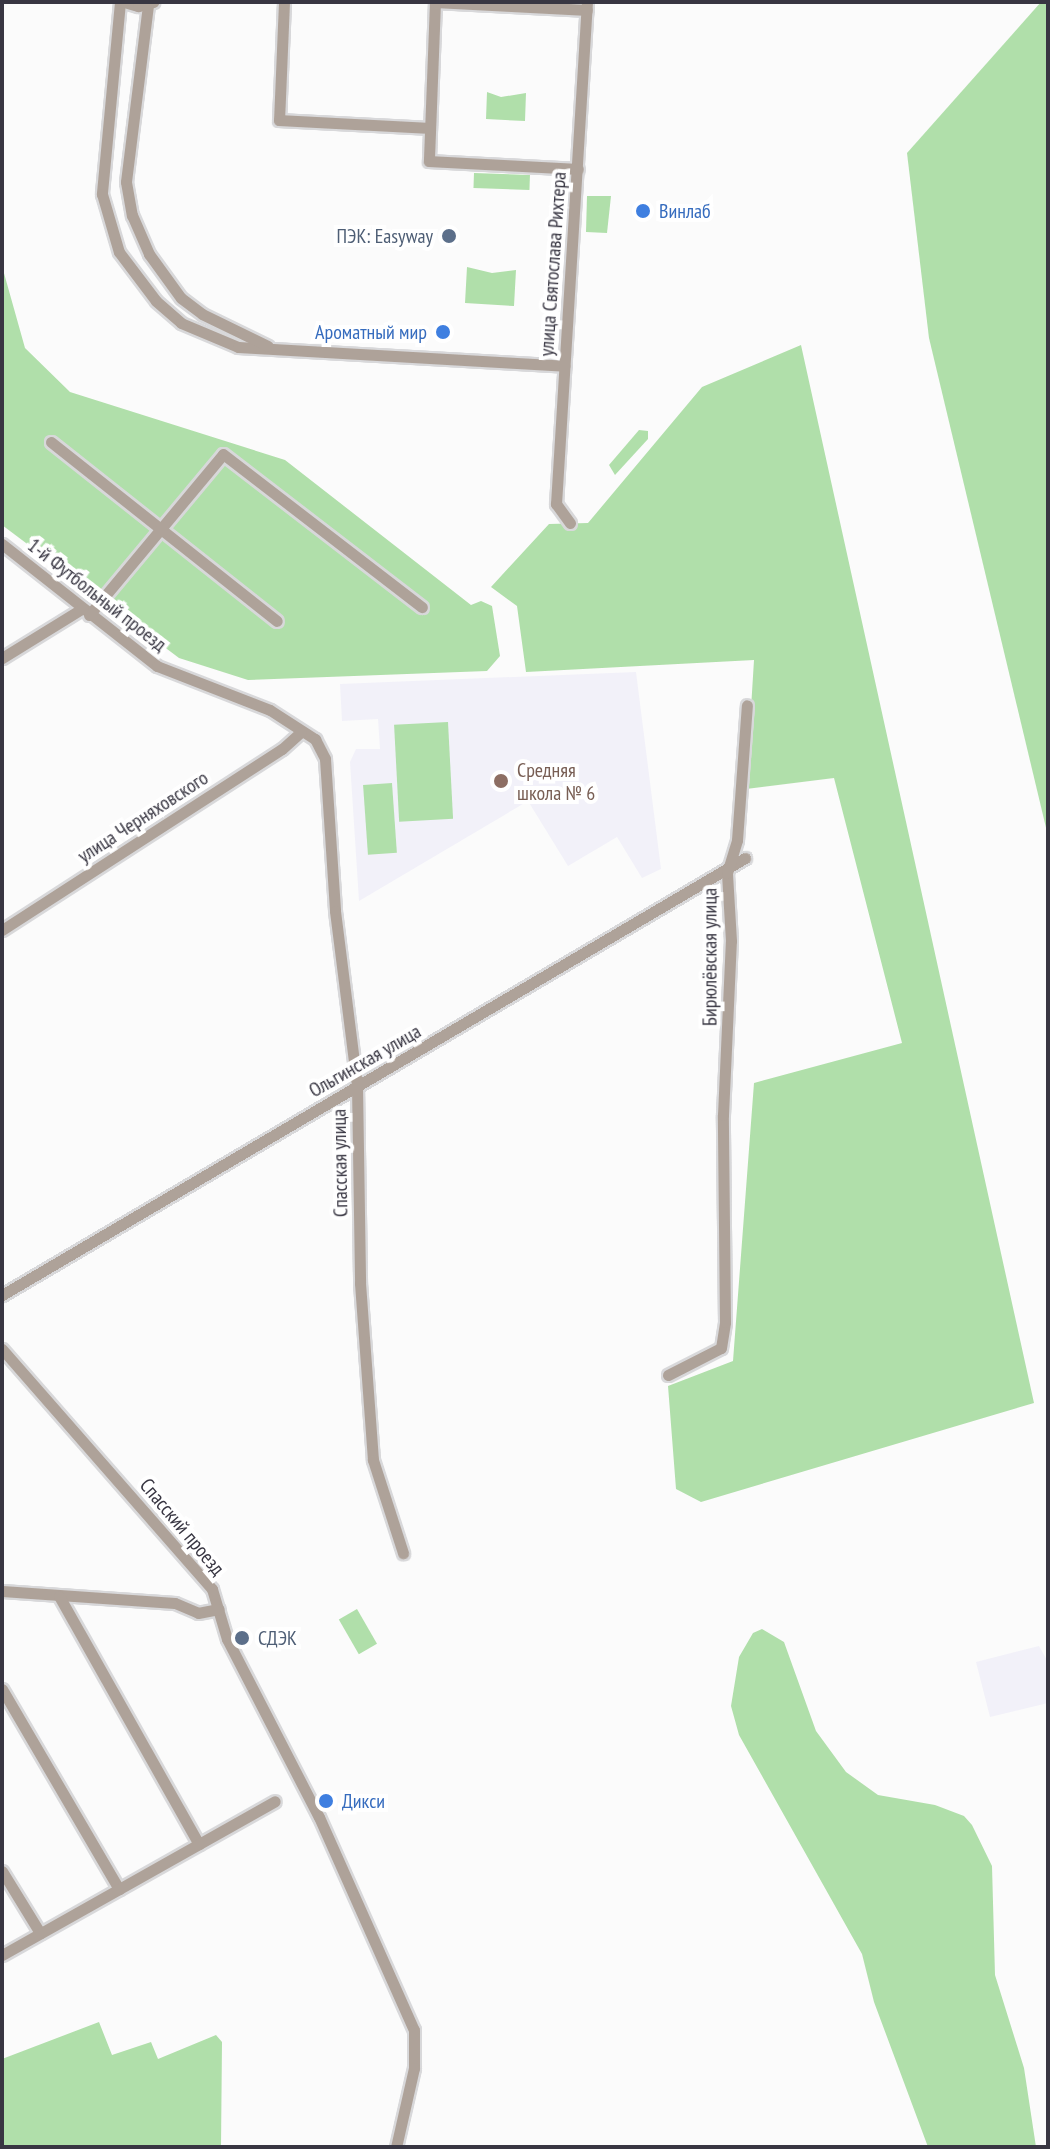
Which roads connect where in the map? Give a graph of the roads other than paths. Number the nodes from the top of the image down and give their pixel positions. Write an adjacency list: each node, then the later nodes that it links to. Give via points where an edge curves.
1 (122, 2): 4 (street); 8 (street, via 101,178 119,252 156,301 181,323 238,347)
2 (284, 2): 6 (street, via 279,120)
3 (435, 2): 5 (street); 6 (street)
4 (150, 3): 8 (street, via 126,182 132,215 149,254 181,298 202,314)
5 (587, 6): 7 (street, улица Святослава Рихтера)
6 (430, 128): 7 (street, via 429,161)
7 (578, 169): 9 (street, улица Святослава Рихтера, via 569,354)
8 (276, 349): 9 (street)
9 (564, 366): 11 (street, улица Святослава Рихтера, via 556,504)
10 (51, 442): 12 (street)
11 (570, 523)
12 (158, 531): 14 (street, via 223,454); 15 (street); 16 (street)
13 (2, 544): 15 (street, 1-й Футбольный проезд)
14 (422, 607)
15 (86, 611): 17 (street); 19 (street, 1-й Футбольный проезд, via 157,666 270,710)
16 (277, 621)
17 (2, 658)
18 (747, 705): 21 (street, Бирюлёвская улица, via 737,840)
19 (301, 732): 22 (street, улица Черняховского); 23 (street, Спасская улица, via 315,739 325,759 335,911)
20 (745, 858): 21 (street, Ольгинская улица)
21 (727, 873): 23 (street, Ольгинская улица); 26 (street, Бирюлёвская улица, via 731,941 721,1348)
22 (2, 930)
23 (357, 1086): 24 (street, Ольгинская улица); 27 (street, Спасская улица, via 360,1283 373,1460)
24 (2, 1295)
25 (2, 1349): 30 (street, Спасский проезд, via 212,1589)
26 (668, 1375)
27 (403, 1553)
28 (2, 1591): 29 (street)
29 (59, 1596): 30 (street, via 175,1603 198,1613); 33 (street)
30 (219, 1609): 38 (street, Спасский проезд, via 227,1639 414,2030 414,2068)
31 (2, 1689): 35 (street)
32 (275, 1801): 33 (street)
33 (199, 1844): 35 (street)
34 (2, 1871): 36 (street)
35 (119, 1889): 36 (street)
36 (40, 1933): 37 (street)
37 (2, 1955)
38 (396, 2147)

